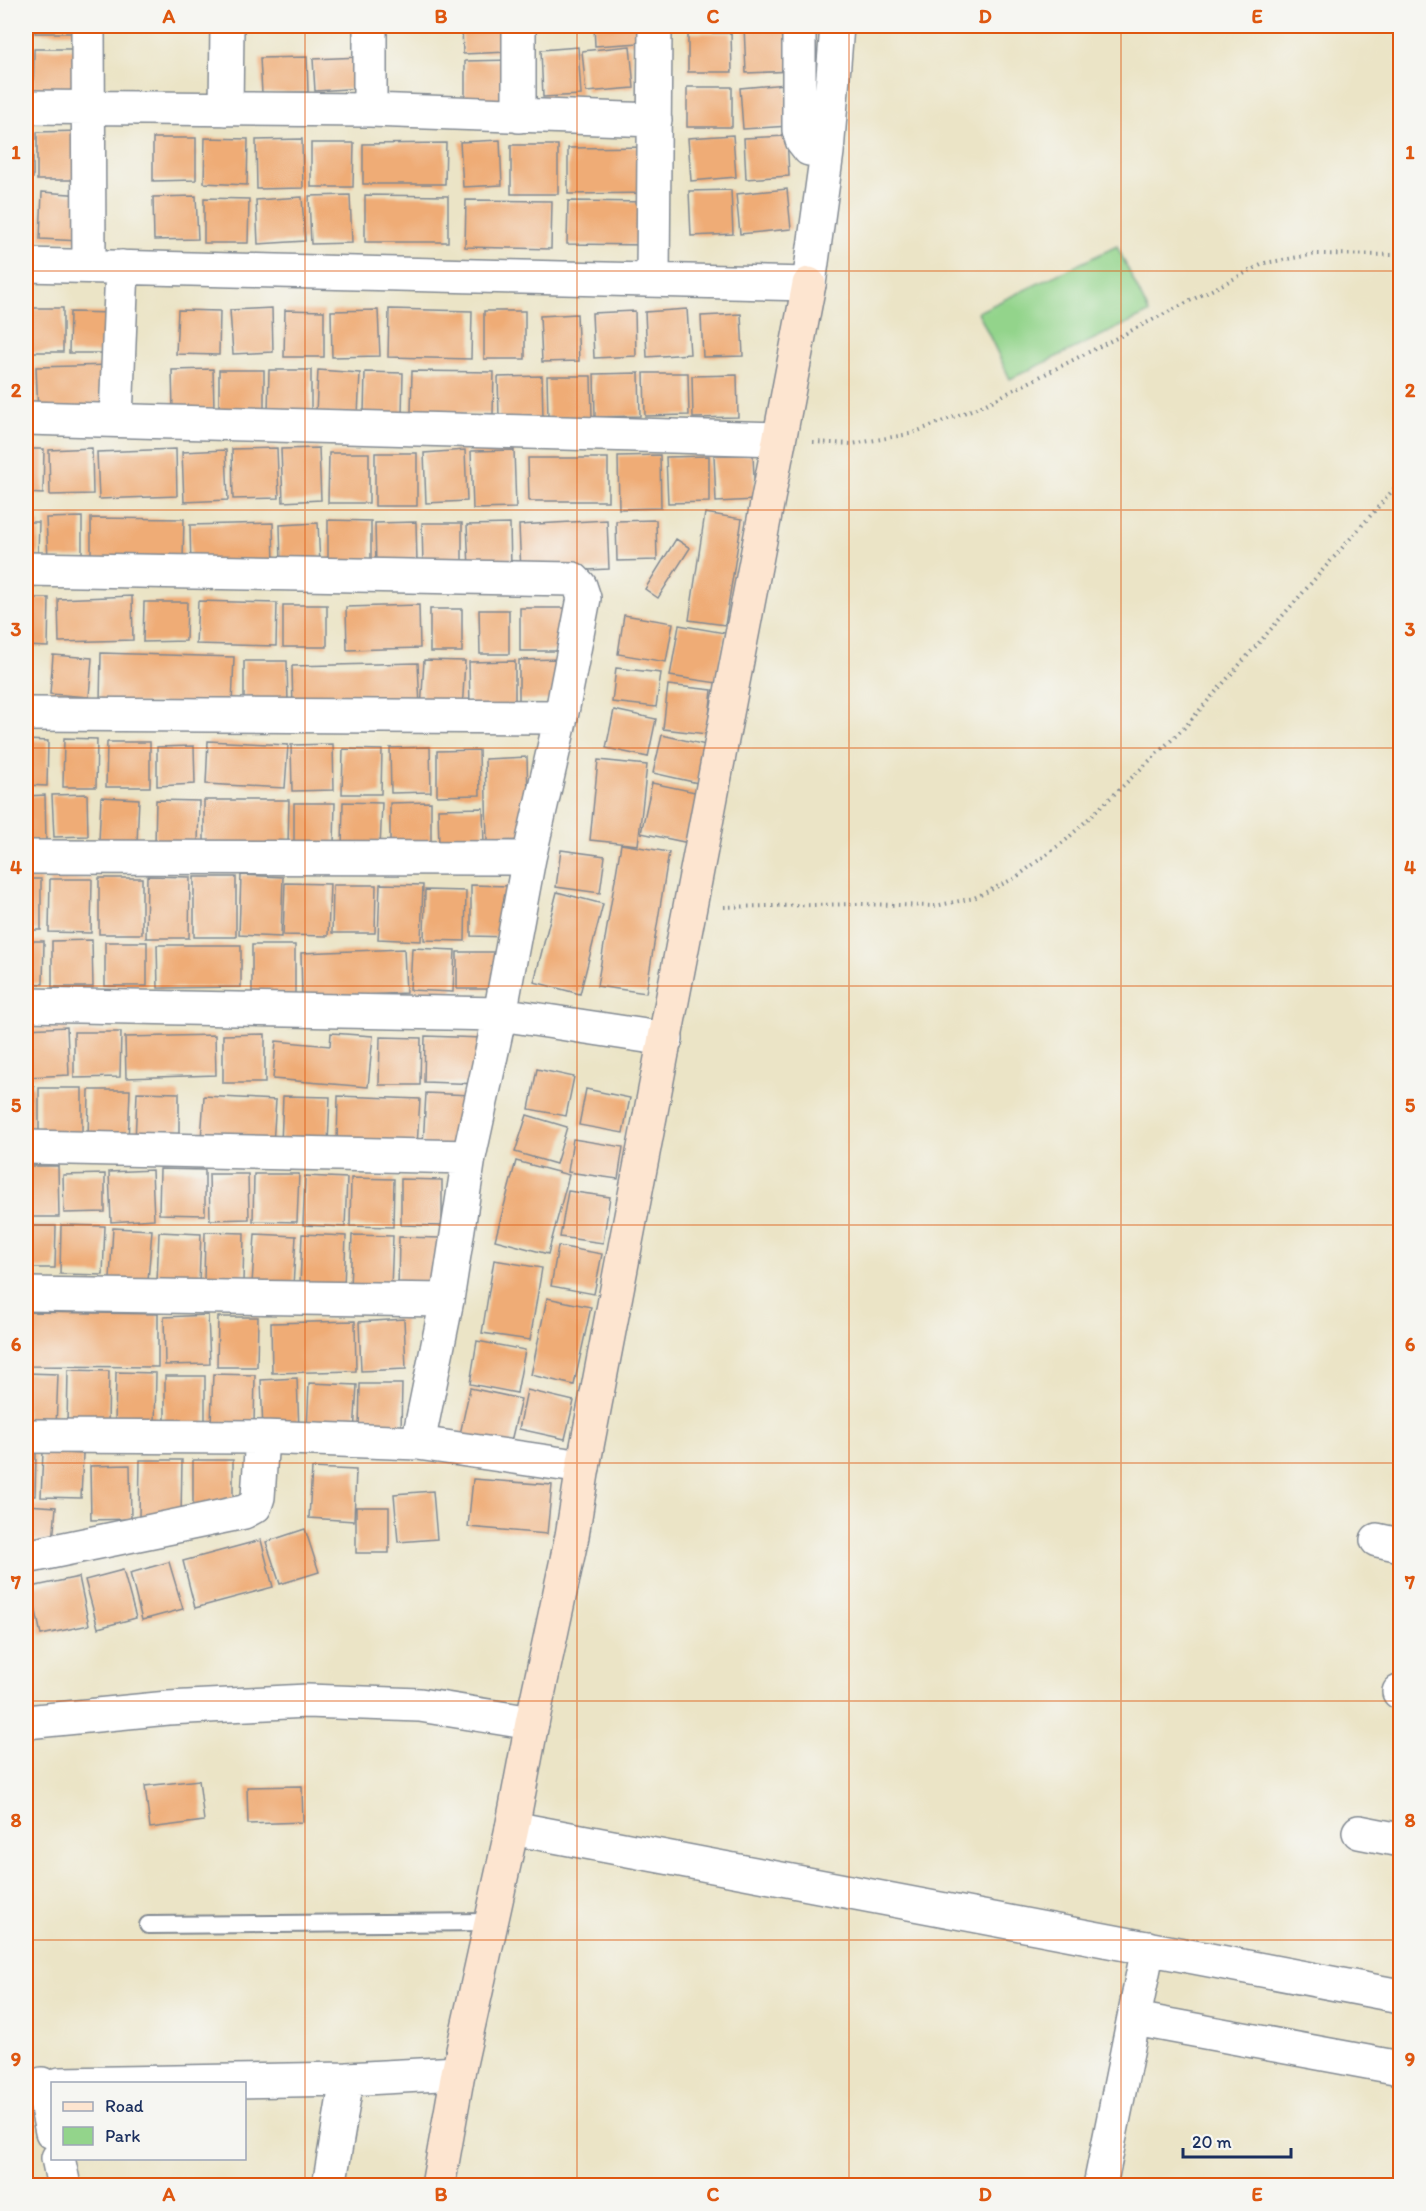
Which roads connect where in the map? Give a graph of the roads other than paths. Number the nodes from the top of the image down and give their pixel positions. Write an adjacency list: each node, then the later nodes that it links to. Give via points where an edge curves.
1 (88, 26): 9 (street)
2 (227, 26): 10 (street)
3 (370, 26): 11 (street)
4 (519, 26): 12 (street)
5 (655, 26): 13 (street)
6 (799, 26): 14 (street, via 799,130 809,149)
7 (837, 26): 14 (street)
8 (26, 107): 9 (street)
9 (89, 108): 10 (street); 16 (street)
10 (226, 109): 11 (street)
11 (370, 110): 12 (street)
12 (519, 116): 13 (street)
13 (655, 120): 18 (street)
14 (827, 152): 19 (street)
15 (26, 265): 16 (street)
16 (89, 266): 17 (street)
17 (122, 267): 18 (street); 21 (street)
18 (653, 279): 19 (street)
19 (809, 284): 22 (street)
20 (26, 418): 21 (street)
21 (116, 419): 22 (street)
22 (779, 439): 30 (street)
23 (26, 569): 25 (street, via 573,579 584,598)
24 (26, 714): 25 (street)
25 (561, 717): 27 (street)
26 (26, 857): 27 (street)
27 (529, 858): 29 (street)
28 (26, 1005): 29 (street)
29 (500, 1014): 30 (street); 32 (street)
30 (666, 1039): 38 (street)
31 (26, 1148): 32 (street)
32 (469, 1156): 34 (street)
33 (26, 1294): 34 (street)
34 (447, 1300): 37 (street)
35 (26, 1436): 36 (street)
36 (262, 1437): 37 (street); 39 (street, via 258,1497 255,1506 244,1512)
37 (418, 1443): 38 (street)
38 (583, 1467): 41 (street)
39 (26, 1557)
40 (26, 1722): 41 (street, via 168,1708 307,1701 420,1705)
41 (532, 1723): 42 (street)
42 (512, 1828): 45 (street); 47 (street)
43 (1359, 1832): 44 (street)
44 (1401, 1840)
45 (491, 1922): 46 (lane); 51 (street)
46 (148, 1925)
47 (1148, 1948): 48 (street); 49 (street)
48 (1401, 1996)
49 (1134, 2019): 50 (street); 60 (street)
50 (1401, 2068)
51 (458, 2073): 52 (street); 59 (street)
52 (347, 2079): 53 (street); 58 (street)
53 (166, 2082)
54 (45, 2084): 55 (street)
55 (51, 2125)
56 (58, 2160): 57 (street)
57 (64, 2186)
58 (329, 2186)
59 (438, 2186)
60 (1100, 2186)

